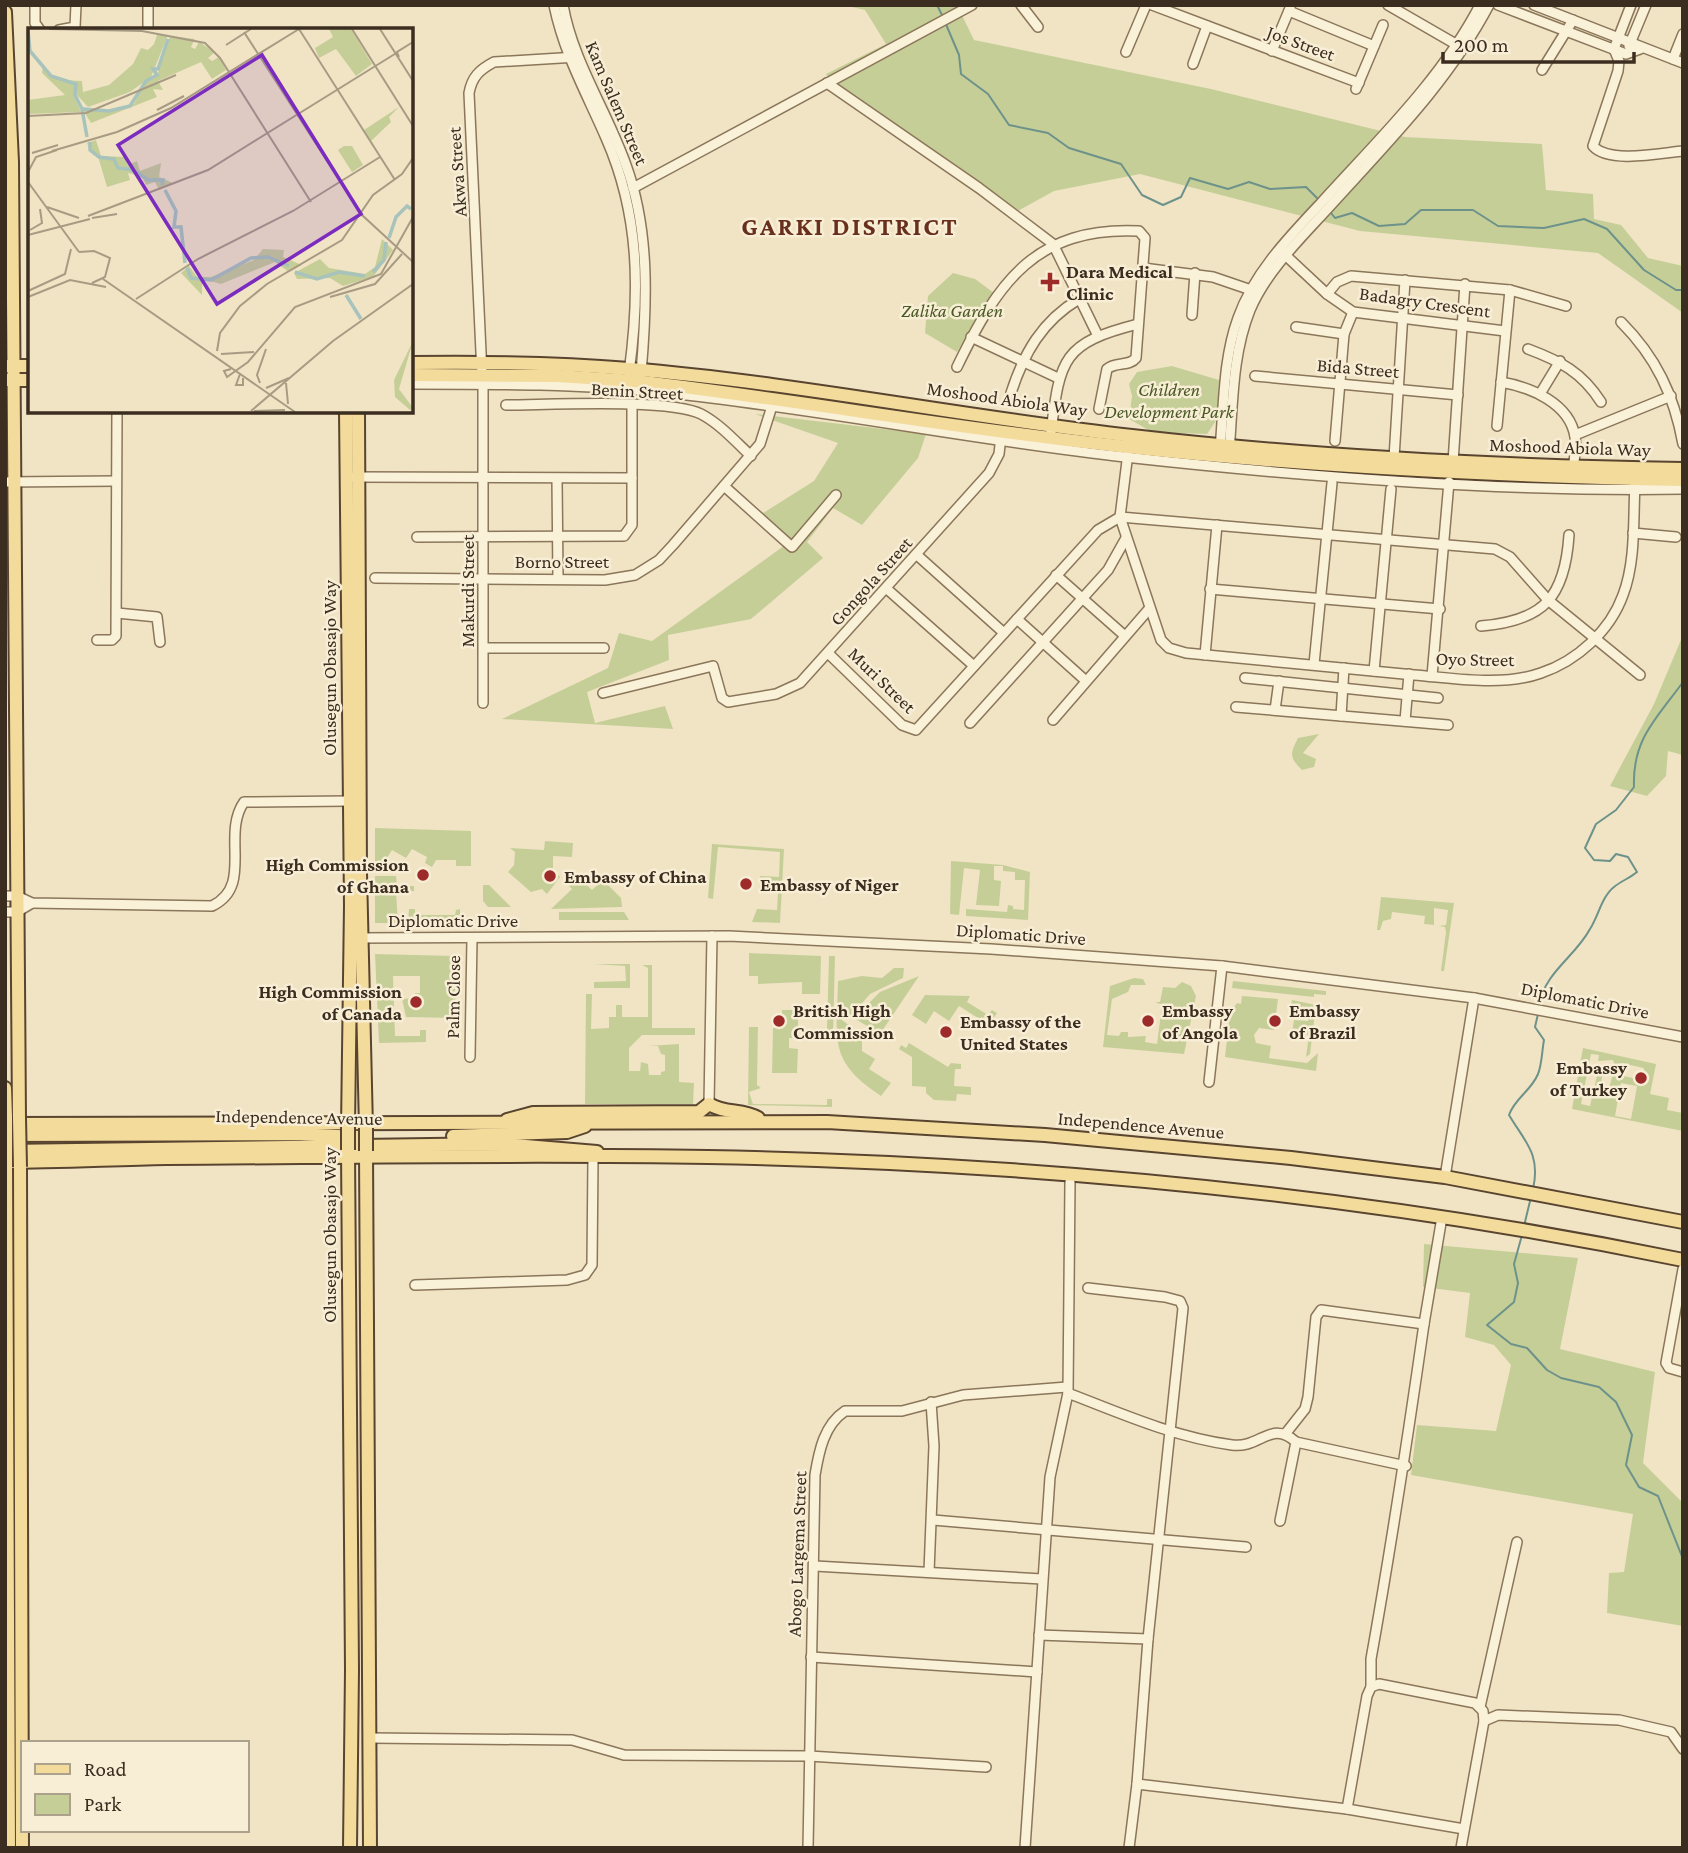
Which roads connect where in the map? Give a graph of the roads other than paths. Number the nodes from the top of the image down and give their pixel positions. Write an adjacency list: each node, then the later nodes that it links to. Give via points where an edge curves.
1 (34, 5): 23 (street)
2 (76, 5): 24 (street, via 75,27)
3 (148, 5): 25 (street)
4 (554, 5): 37 (street, Kam Salem Street)
5 (563, 5): 37 (street, Kam Salem Street)
6 (972, 5): 42 (street)
7 (1021, 5): 22 (street)
8 (1146, 5): 35 (street)
9 (1152, 5): 21 (street, Jos Street)
10 (1388, 5): 31 (street)
11 (1480, 5): 31 (street)
12 (1489, 5): 31 (street)
13 (1498, 5): 26 (street)
14 (1534, 5): 19 (street)
15 (1631, 5): 28 (street)
16 (1646, 5): 29 (street)
17 (1290, 8): 30 (street); 34 (street)
18 (5, 12): 71 (main road, via 12,162)
19 (1573, 19): 26 (street); 28 (street)
20 (1383, 25): 30 (street)
21 (1207, 26): 34 (street, Jos Street); 40 (street)
22 (1038, 27)
23 (39, 28)
24 (70, 28)
25 (148, 28)
26 (1564, 31): 32 (street); 41 (street)
27 (1683, 34): 38 (street)
28 (1619, 36): 29 (street); 32 (street)
29 (1631, 41): 33 (street); 36 (street)
30 (1374, 46): 34 (street, Jos Street, via 1357,86)
31 (1460, 47): 46 (street)
32 (1614, 49): 36 (street)
33 (1640, 49): 36 (street); 38 (street)
34 (1272, 51)
35 (1126, 52)
36 (1622, 57): 43 (street, via 1592,143 1596,150 1614,155)
37 (573, 58): 44 (street, Kam Salem Street, via 613,133); 74 (street, Akwa Street, via 494,62 472,82); 76 (street, Kam Salem Street, via 630,212 637,280)
38 (1673, 60): 39 (street)
39 (1683, 63)
40 (1193, 64)
41 (1542, 70)
42 (827, 83): 44 (street); 45 (street)
43 (1683, 151)
44 (633, 188): 76 (street, Kam Salem Street, via 645,278)
45 (1053, 244): 47 (street, via 1090,233 1139,231 1145,238); 54 (street); 66 (street, via 1017,269)
46 (1282, 252): 52 (street); 53 (street, Badagry Crescent)
47 (1143, 268): 48 (street); 60 (street)
48 (1195, 273): 52 (street); 57 (street)
49 (1405, 281): 50 (street); 53 (street, via 1351,276 1337,282); 58 (street)
50 (1465, 284): 51 (street); 61 (street)
51 (1510, 290): 55 (street); 63 (street)
52 (1254, 292): 104 (street, via 1236,361)
53 (1327, 294): 56 (street, Badagry Crescent)
54 (1079, 299): 64 (street); 68 (street, via 1051,319)
55 (1566, 306)
56 (1353, 312): 58 (street, Badagry Crescent); 65 (street)
57 (1192, 315)
58 (1405, 321): 61 (street, Badagry Crescent); 84 (street)
59 (1621, 322): 88 (street, via 1652,359)
60 (1138, 324): 64 (street); 93 (street, via 1136,358 1107,369)
61 (1464, 325): 63 (street, Badagry Crescent); 87 (street)
62 (1296, 327): 65 (street)
63 (1505, 331): 81 (street)
64 (1097, 334): 78 (street, via 1072,355)
65 (1344, 334): 83 (street)
66 (971, 337): 68 (street); 73 (street)
67 (1528, 349): 69 (street)
68 (1022, 359): 78 (street); 85 (street)
69 (1560, 361): 86 (street); 90 (street, via 1588,383)
70 (413, 363): 74 (main road, Moshood Abiola Way)
71 (9, 366): 72 (main road); 79 (main road)
72 (28, 366)
73 (957, 368)
74 (483, 373): 75 (main road, Moshood Abiola Way); 76 (main road, Moshood Abiola Way); 82 (street); 89 (street); 113 (street, Akwa Street)
75 (413, 375)
76 (635, 375): 89 (main road, Moshood Abiola Way)
77 (1255, 376): 83 (street, Bida Street)
78 (1058, 379): 98 (street)
79 (9, 380): 80 (main road); 118 (main road)
80 (28, 380)
81 (1501, 382): 86 (street); 97 (street)
82 (413, 384)
83 (1340, 384): 84 (street, Bida Street); 101 (street)
84 (1399, 389): 87 (street, Bida Street); 107 (street)
85 (1012, 393)
86 (1540, 394): 99 (street, via 1567,418)
87 (1458, 395): 108 (street)
88 (1671, 396): 99 (street); 102 (street)
89 (774, 399): 98 (main road, Moshood Abiola Way); 100 (main road, Moshood Abiola Way); 105 (street, Borno Street, via 766,432)
90 (1601, 402)
91 (506, 405): 92 (street, Benin Street)
92 (632, 405): 105 (street, Benin Street, via 698,413); 112 (street)
93 (1099, 409)
94 (117, 413): 117 (street)
95 (346, 413): 111 (main road, Olusegun Obasajo Way)
96 (358, 413): 111 (main road, Olusegun Obasajo Way)
97 (1497, 426)
98 (1051, 431): 100 (main road, Moshood Abiola Way); 103 (main road, Moshood Abiola Way)
99 (1575, 435): 110 (street)
100 (1001, 436): 103 (street); 137 (street, Gongola Street, via 999,454 989,473)
101 (1335, 441)
102 (1683, 444)
103 (1129, 447): 104 (main road, Moshood Abiola Way); 106 (main road, Moshood Abiola Way); 125 (street)
104 (1225, 451): 106 (main road, Moshood Abiola Way); 107 (main road, Moshood Abiola Way); 110 (main road, Moshood Abiola Way, via 1401,471)
105 (751, 456): 121 (street, Borno Street)
106 (1167, 456): 119 (street)
107 (1394, 458): 108 (main road, Moshood Abiola Way)
108 (1452, 462): 110 (main road, Moshood Abiola Way)
109 (1683, 469): 115 (main road, Moshood Abiola Way)
110 (1573, 471): 115 (main road, Moshood Abiola Way)
111 (352, 477): 113 (street); 185 (main road, Olusegun Obasajo Way); 186 (main road, Olusegun Obasajo Way)
112 (632, 478): 114 (street); 132 (street, via 632,525 624,536)
113 (484, 479): 114 (street); 131 (street, Makurdi Street)
114 (557, 479): 132 (street)
115 (1636, 479): 116 (main road, Moshood Abiola Way); 119 (street); 123 (street); 128 (street, Oyo Street)
116 (1683, 480)
117 (116, 481): 118 (street); 150 (street)
118 (10, 482): 187 (main road)
119 (1450, 482): 136 (street)
120 (1332, 483): 127 (street)
121 (724, 486): 124 (street, via 792,547); 141 (street, Borno Street, via 659,560 641,571 605,580)
122 (1391, 489): 135 (street)
123 (1683, 489)
124 (836, 495)
125 (1120, 517): 126 (street); 134 (street); 138 (street, via 1098,530)
126 (1217, 524): 127 (street); 143 (street)
127 (1326, 533): 135 (street); 144 (street)
128 (1633, 533): 133 (street); 155 (street, Oyo Street, via 1624,594 1607,626)
129 (1569, 535): 146 (street, via 1565,574)
130 (417, 537): 131 (street)
131 (485, 537): 132 (street); 140 (street, Makurdi Street)
132 (557, 537): 141 (street)
133 (1676, 537)
134 (1126, 538): 145 (street, via 1114,563); 148 (street)
135 (1387, 538): 136 (street); 147 (street)
136 (1445, 544): 146 (street, via 1504,553); 149 (street)
137 (917, 555): 142 (street, Gongola Street); 153 (street)
138 (1056, 575): 145 (street); 151 (street)
139 (375, 578): 140 (street, Borno Street)
140 (485, 578): 141 (street, Borno Street); 159 (street, Makurdi Street)
141 (558, 579)
142 (887, 589): 161 (street, Gongola Street); 164 (street)
143 (1210, 589): 144 (street); 162 (street)
144 (1320, 598): 147 (street); 163 (street)
145 (1083, 600): 154 (street); 158 (street)
146 (1548, 600): 152 (street, via 1522,620); 155 (street)
147 (1380, 605): 149 (street); 166 (street)
148 (1149, 609): 154 (street); 162 (street, Oyo Street, via 1163,643 1176,651)
149 (1440, 609): 169 (street)
150 (117, 613): 156 (street, via 115,639); 157 (street, via 157,617)
151 (1017, 618): 153 (street); 158 (street)
152 (1480, 625)
153 (1004, 633): 164 (street)
154 (1125, 636): 171 (street)
155 (1594, 639): 168 (street); 169 (street, Oyo Street, via 1562,663 1525,677)
156 (97, 640)
157 (160, 642)
158 (1043, 643): 171 (street); 183 (street)
159 (484, 648): 160 (street); 177 (street, Makurdi Street)
160 (604, 649)
161 (829, 654): 164 (street, Muri Street, via 912,731); 174 (street, Gongola Street, via 811,674 786,690 735,703 724,700 713,666)
162 (1205, 655): 163 (street, Oyo Street)
163 (1314, 664): 165 (street, Oyo Street)
164 (974, 666)
165 (1343, 668): 166 (street, Oyo Street); 173 (street)
166 (1374, 671): 167 (street, Oyo Street)
167 (1409, 674): 169 (street, Oyo Street); 175 (street)
168 (1640, 675)
169 (1432, 676)
170 (1245, 678): 172 (street)
171 (1086, 681): 181 (street)
172 (1279, 681): 173 (street); 179 (street)
173 (1343, 688): 175 (street); 180 (street)
174 (603, 692)
175 (1407, 695): 176 (street); 182 (street)
176 (1438, 698)
177 (483, 703)
178 (1236, 707): 179 (street)
179 (1275, 710): 180 (street)
180 (1341, 716): 182 (street)
181 (1053, 720)
182 (1405, 721): 184 (street)
183 (970, 723)
184 (1448, 725)
185 (349, 800): 186 (main road, Olusegun Obasajo Way); 188 (street, via 244,803 236,828 234,884 226,898 212,905)
186 (355, 847): 191 (main road, Olusegun Obasajo Way)
187 (11, 896): 188 (street); 189 (main road)
188 (32, 903): 189 (street)
189 (11, 912): 202 (main road)
190 (712, 936): 192 (street, Diplomatic Drive); 193 (street, Diplomatic Drive, via 972,947); 201 (street)
191 (356, 938): 192 (street, Diplomatic Drive); 197 (main road, Olusegun Obasajo Way); 198 (main road, Olusegun Obasajo Way)
192 (472, 938): 196 (street, Palm Close)
193 (1222, 966): 194 (street, Diplomatic Drive); 199 (street)
194 (1474, 998): 195 (street, Diplomatic Drive); 217 (street)
195 (1683, 1037)
196 (470, 1057)
197 (351, 1065): 198 (main road); 207 (main road, Olusegun Obasajo Way)
198 (364, 1065): 208 (main road, Olusegun Obasajo Way)
199 (1209, 1082)
200 (5, 1088): 202 (main road)
201 (709, 1104): 203 (main road); 206 (main road, via 699,1112 533,1113)
202 (11, 1114): 215 (main road, bridge); 216 (main road, bridge)
203 (764, 1121): 204 (main road, Independence Avenue); 217 (main road, Independence Avenue, via 1045,1135)
204 (591, 1123): 206 (main road, Independence Avenue); 209 (main road, Independence Avenue, via 567,1132 375,1138)
205 (5, 1124): 207 (main road, Independence Avenue)
206 (497, 1124): 208 (main road, Independence Avenue)
207 (347, 1126): 208 (main road, Independence Avenue); 211 (main road, Olusegun Obasajo Way, bridge)
208 (366, 1126): 212 (main road, Olusegun Obasajo Way, bridge)
209 (5, 1135)
210 (5, 1152): 213 (main road, Independence Avenue, via 501,1144 588,1150)
211 (348, 1154): 212 (main road, Independence Avenue); 215 (main road, Independence Avenue); 261 (main road, Olusegun Obasajo Way)
212 (366, 1154): 214 (main road, Independence Avenue); 252 (main road, Olusegun Obasajo Way)
213 (617, 1157): 214 (main road, Independence Avenue); 219 (main road, Independence Avenue, via 1060,1172 1186,1183)
214 (593, 1158): 224 (street, via 593,1265 586,1275 567,1280)
215 (6, 1167): 216 (main road); 223 (main road)
216 (20, 1169): 229 (main road)
217 (1446, 1177): 220 (main road, Independence Avenue)
218 (1070, 1182): 228 (street)
219 (1442, 1217): 221 (main road, Independence Avenue); 226 (street)
220 (1683, 1222)
221 (1683, 1260)
222 (1683, 1269): 227 (street, via 1665,1363)
223 (6, 1270): 229 (main road)
224 (415, 1285)
225 (1088, 1289): 231 (street, via 1165,1297 1183,1304)
226 (1424, 1324): 232 (street, via 1321,1310 1316,1317 1305,1409); 234 (street)
227 (1683, 1372)
228 (1068, 1390): 230 (street, Abogo Largema Street, via 963,1395); 231 (street); 237 (street, via 1053,1458)
229 (15, 1393): 245 (main road)
230 (931, 1402): 235 (street); 241 (street, Abogo Largema Street, via 902,1411 845,1411 832,1424 822,1441 816,1475)
231 (1170, 1433): 232 (street, via 1244,1446 1273,1433); 238 (street)
232 (1286, 1433): 233 (street)
233 (1296, 1443): 234 (street); 236 (street)
234 (1406, 1466): 249 (street, via 1371,1659)
235 (933, 1520): 237 (street); 242 (street)
236 (1280, 1521)
237 (1046, 1528): 238 (street); 243 (street)
238 (1159, 1540): 240 (street); 246 (street)
239 (1517, 1542): 250 (street)
240 (1246, 1547)
241 (815, 1566): 242 (street); 247 (street, Abogo Largema Street)
242 (929, 1573): 243 (street)
243 (1042, 1579): 244 (street)
244 (1039, 1635): 246 (street); 248 (street)
245 (15, 1636): 258 (main road); 260 (main road)
246 (1148, 1639): 256 (street)
247 (811, 1657): 248 (street); 254 (street, Abogo Largema Street)
248 (1037, 1672): 264 (street)
249 (1371, 1688): 250 (street, via 1379,1684); 257 (street)
250 (1480, 1707): 251 (street)
251 (1484, 1721): 253 (street, via 1498,1715 1619,1720 1671,1732); 259 (street)
252 (370, 1738): 254 (street, via 572,1740 624,1755); 262 (main road, Olusegun Obasajo Way)
253 (1683, 1749)
254 (808, 1756): 255 (street); 263 (street, Abogo Largema Street)
255 (986, 1767)
256 (1137, 1784): 257 (street); 265 (street)
257 (1348, 1810): 259 (street)
258 (21, 1818)
259 (1464, 1829): 266 (street)
260 (9, 1848)
261 (350, 1848)
262 (370, 1848)
263 (808, 1848)
264 (1025, 1848)
265 (1129, 1848)
266 (1461, 1848)

